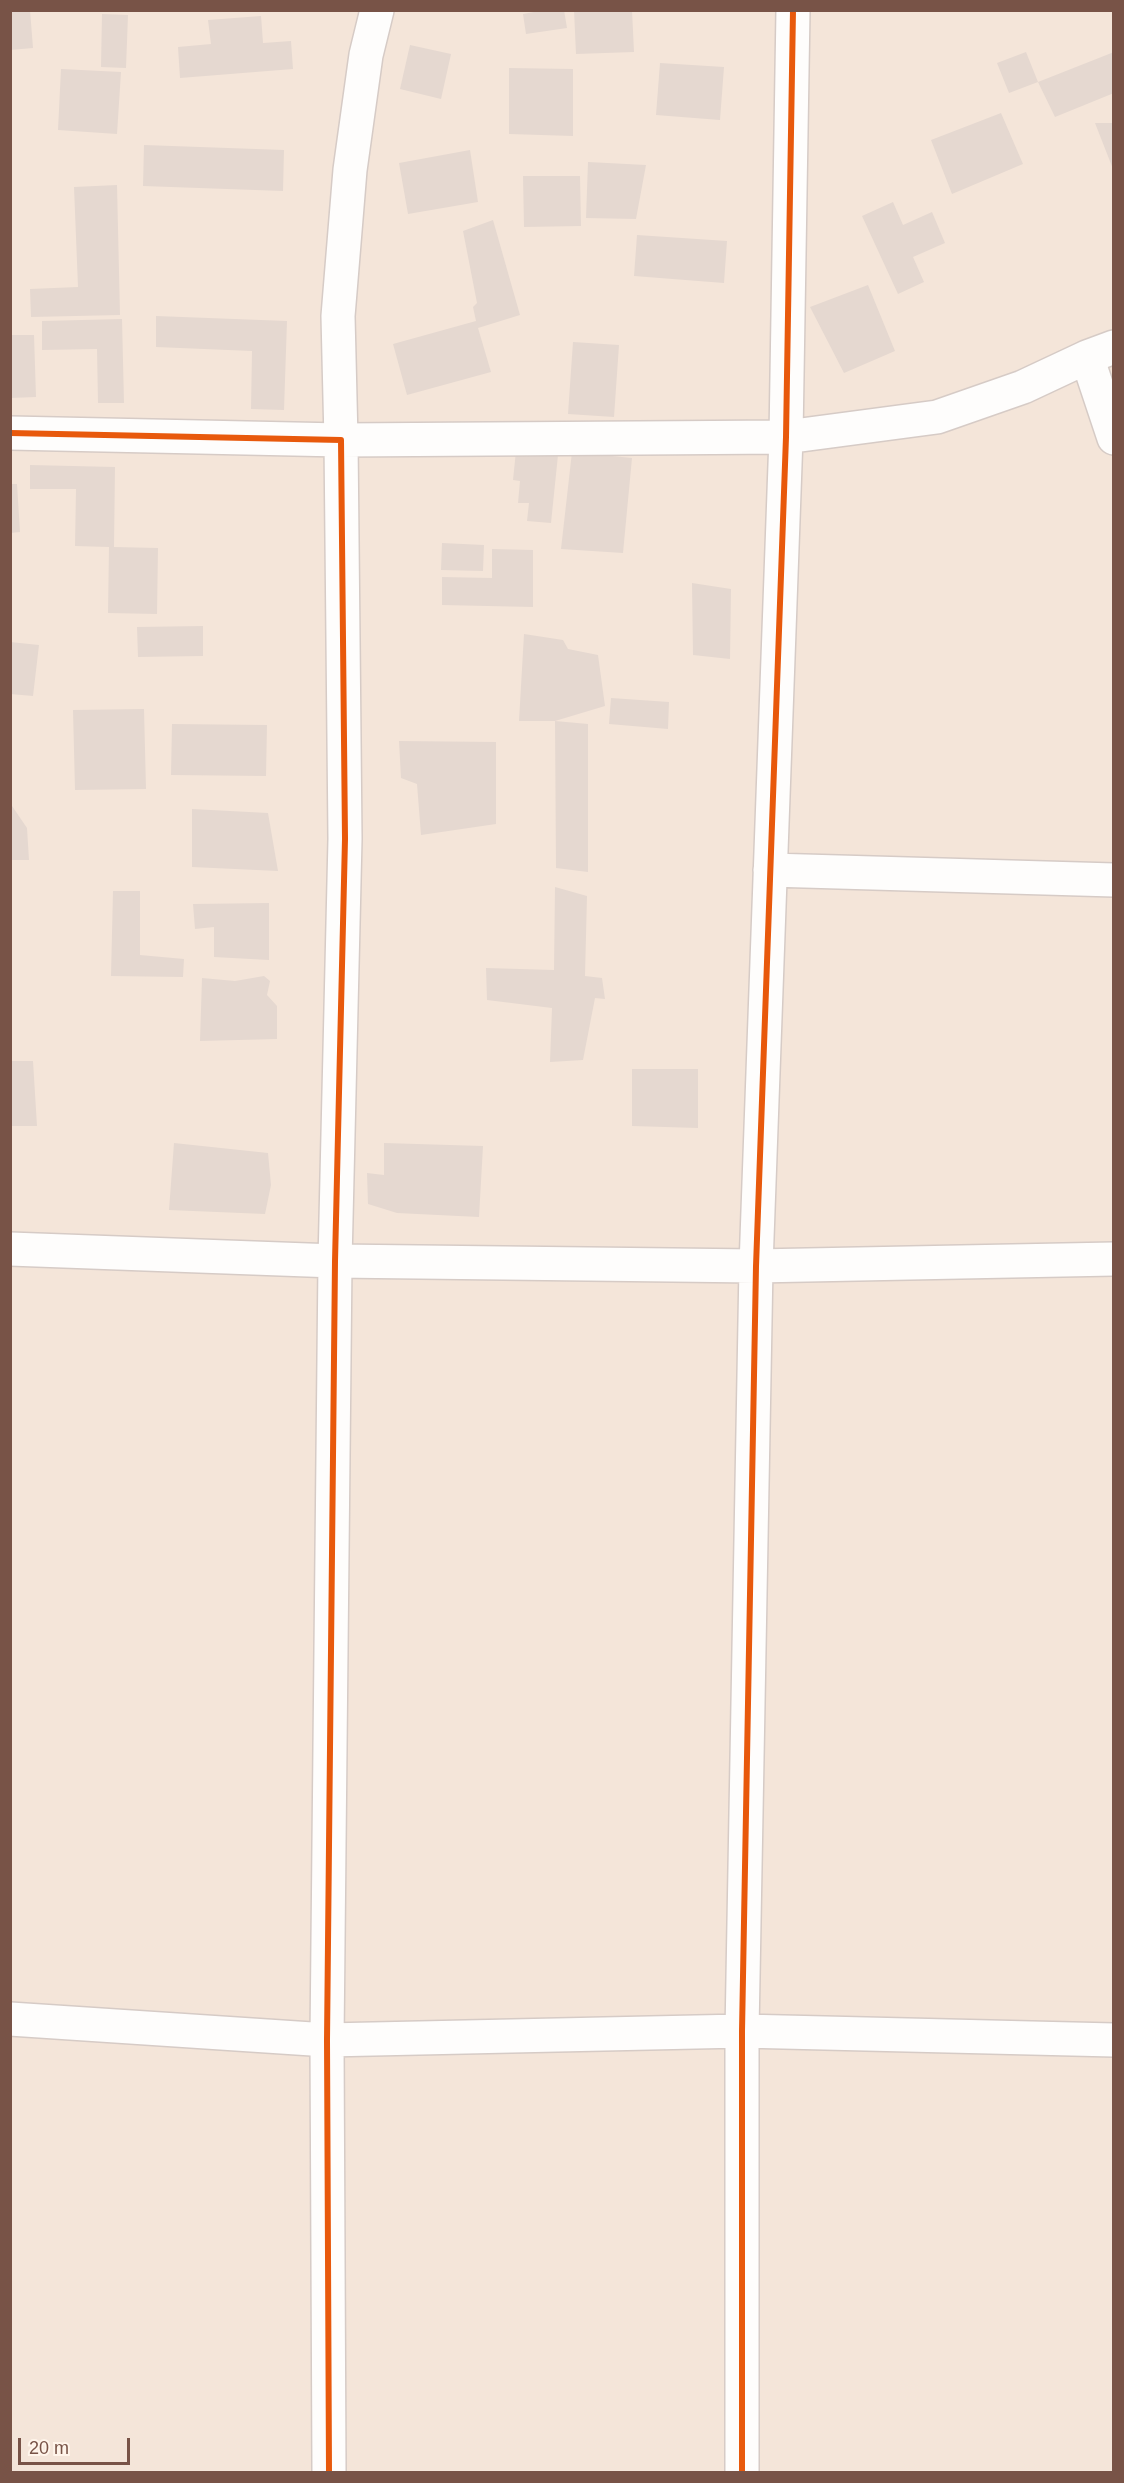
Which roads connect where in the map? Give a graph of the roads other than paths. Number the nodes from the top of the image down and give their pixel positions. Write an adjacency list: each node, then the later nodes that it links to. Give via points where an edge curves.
1 (377, 10): 7 (street, via 366,55 350,170 338,316)
2 (793, 10): 5 (street)
3 (1100, 352): 5 (street, via 1023,387 937,417); 6 (street)
4 (10, 433): 7 (street)
5 (786, 437): 7 (street); 8 (street)
6 (1113, 438)
7 (341, 440): 12 (street, via 345,838)
8 (770, 870): 9 (street); 13 (street)
9 (1113, 879)
10 (10, 1249): 12 (street)
11 (1113, 1259): 13 (street)
12 (334, 1261): 13 (street); 16 (street)
13 (756, 1266): 15 (street)
14 (10, 2019): 16 (street)
15 (742, 2031): 16 (street); 17 (street); 19 (street)
16 (327, 2040): 18 (street)
17 (1113, 2040)
18 (329, 2472)
19 (742, 2472)

